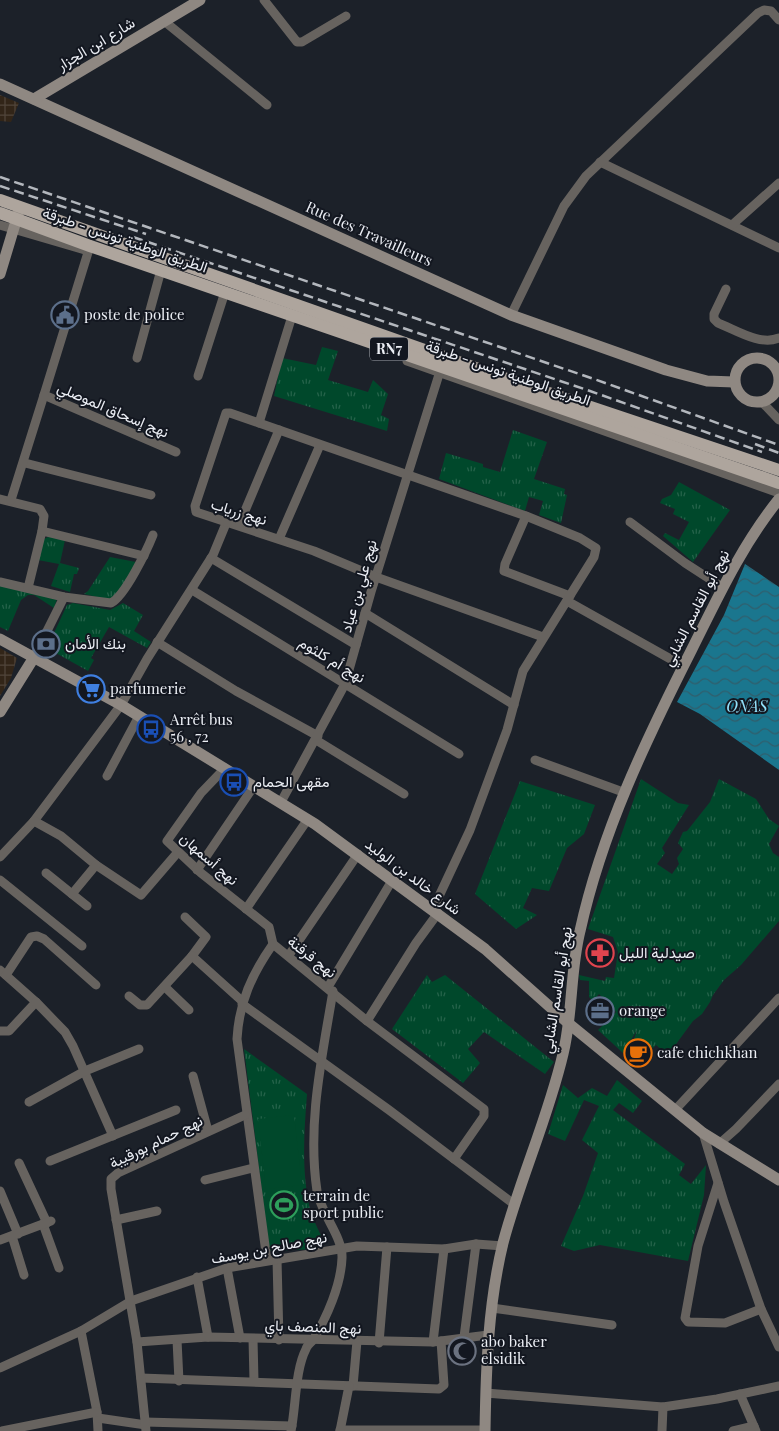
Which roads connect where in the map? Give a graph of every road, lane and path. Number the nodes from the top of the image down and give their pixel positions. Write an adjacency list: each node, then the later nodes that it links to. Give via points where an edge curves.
1 (200, 0): 5 (street, شارع ابن الجزار)
2 (264, 0): 3 (street, via 298,42)
3 (346, 16)
4 (779, 20): 9 (street, via 771,11 758,13)
5 (164, 21): 7 (street, شارع ابن الجزار); 8 (street)
6 (0, 84): 7 (street, Rue des Travailleurs)
7 (34, 99): 22 (street, Rue des Travailleurs)
8 (267, 106)
9 (600, 162): 15 (street); 22 (street, via 568,201)
10 (779, 183): 15 (street)
11 (0, 200): 13 (main road, الطريق الوطنية تونس - طبرقة / RN7)
12 (0, 213): 13 (main road, الطريق الوطنية تونس - طبرقة / RN7)
13 (17, 219): 14 (street); 17 (main road, الطريق الوطنية تونس - طبرقة / RN7); 19 (street); 38 (main road, الطريق الوطنية تونس - طبرقة / RN7)
14 (0, 225)
15 (732, 225): 16 (street)
16 (779, 248)
17 (90, 249): 18 (main road, الطريق الوطنية تونس - طبرقة / RN7); 30 (street, نهج إسحاق الموصلي)
18 (160, 273): 21 (main road, الطريق الوطنية تونس - طبرقة / RN7); 25 (street)
19 (0, 274)
20 (726, 289): 24 (street, via 714,314 718,323 767,341)
21 (225, 294): 23 (main road, الطريق الوطنية تونس - طبرقة / RN7); 28 (street)
22 (511, 315): 29 (street, Rue des Travailleurs, via 666,370 707,381)
23 (292, 317): 27 (main road, الطريق الوطنية تونس - طبرقة / RN7); 33 (street)
24 (779, 338)
25 (137, 358)
26 (775, 366): 29 (street, via 757,357 747,360 738,366); 31 (street, via 779,383)
27 (440, 370): 39 (street, نهج علي بن عياد); 40 (main road, الطريق الوطنية تونس - طبرقة / RN7); 41 (street)
28 (198, 376)
29 (734, 382): 31 (street, via 741,396 751,401)
30 (44, 395): 36 (street, نهج إسحاق الموصلي); 37 (street)
31 (770, 396): 32 (street)
32 (779, 420)
33 (259, 423): 34 (street); 47 (street, نهج زرياب, via 230,413 224,416 195,510)
34 (279, 430): 35 (street); 49 (street)
35 (320, 445): 39 (street); 52 (street)
36 (176, 452)
37 (25, 463): 42 (street); 44 (street)
38 (779, 470)
39 (408, 474): 46 (street); 55 (street, نهج علي بن عياد)
40 (779, 483)
41 (779, 493)
42 (150, 495)
43 (0, 498): 44 (street)
44 (11, 500): 50 (street, via 42,511)
45 (779, 500): 57 (street, نهج أبو القاسم الشابي)
46 (526, 516): 61 (street, via 504,570); 61 (street, via 587,541 596,548 594,557)
47 (227, 521): 49 (street, نهج زرياب); 54 (street)
48 (630, 522): 57 (street)
49 (239, 525): 52 (street, نهج زرياب)
50 (42, 531): 53 (street); 58 (street)
51 (153, 535): 53 (street)
52 (279, 539): 55 (street, نهج زرياب)
53 (144, 556): 60 (street, via 113,602)
54 (212, 558): 59 (street); 66 (street)
55 (376, 577): 62 (street, نهج علي بن عياد); 63 (street, نهج زرياب)
56 (0, 582): 58 (street)
57 (722, 586): 68 (street, نهج أبو القاسم الشابي)
58 (28, 588): 60 (street)
59 (192, 590): 65 (street); 69 (street, نهج أم كلثوم)
60 (64, 597): 67 (street)
61 (568, 599): 63 (street); 68 (street)
62 (365, 613): 66 (street, نهج علي بن عياد); 71 (street)
63 (544, 637): 71 (street, via 521,677)
64 (0, 639): 67 (street, شارع خالد بن الوليد)
65 (157, 642): 70 (street); 74 (street)
66 (356, 646): 69 (street, نهج علي بن عياد)
67 (33, 659): 70 (street, شارع خالد بن الوليد); 72 (street)
68 (683, 666): 80 (street, نهج أبو القاسم الشابي)
69 (345, 684): 74 (street, نهج علي بن عياد); 75 (street, نهج أم كلثوم)
70 (121, 705): 73 (street, شارع خالد بن الوليد); 84 (street)
71 (514, 705): 96 (street, via 470,830)
72 (0, 712)
73 (139, 716): 77 (street, شارع خالد بن الوليد); 78 (street)
74 (317, 738): 81 (street); 82 (street, نهج علي بن عياد)
75 (459, 754)
76 (535, 760): 80 (street)
77 (225, 768): 79 (street, شارع خالد بن الوليد); 85 (street, نهج أسمهان, via 169,835 168,843)
78 (107, 776)
79 (254, 786): 82 (street, شارع خالد بن الوليد); 89 (street)
80 (623, 792): 112 (street, نهج أبو القاسم الشابي, via 580,931)
81 (404, 794)
82 (281, 802): 83 (street, شارع خالد بن الوليد)
83 (308, 819): 86 (street, شارع خالد بن الوليد); 95 (street)
84 (34, 821): 87 (street); 88 (street, via 61,836)
85 (178, 852): 88 (street, via 141,895); 89 (street, نهج أسمهان)
86 (358, 854): 91 (street, شارع خالد بن الوليد); 100 (street)
87 (0, 857)
88 (96, 865): 93 (street)
89 (197, 870): 95 (street, نهج أسمهان)
90 (46, 873): 93 (street)
91 (393, 879): 96 (street, شارع خالد بن الوليد); 105 (street)
92 (0, 880): 99 (street)
93 (72, 894): 94 (street)
94 (87, 906)
95 (246, 909): 98 (street, نهج أسمهان, via 269,928)
96 (435, 911): 111 (street); 112 (street, شارع خالد بن الوليد, via 485,949)
97 (185, 917): 101 (street, via 206,937)
98 (273, 944): 100 (street, نهج قرقنة); 109 (street, نهج قرقنة, via 253,975)
99 (82, 946)
100 (289, 955): 105 (street, نهج قرقنة)
101 (192, 956): 104 (street); 109 (street)
102 (3, 973): 103 (street, via 31,938 37,936); 108 (street)
103 (96, 985)
104 (165, 986): 106 (street, via 145,1006 140,1006); 110 (street)
105 (331, 989): 111 (street, نهج قرقنة); 115 (street)
106 (129, 996)
107 (779, 998): 121 (street)
108 (36, 1002): 113 (street, via 9,1031); 116 (street, via 65,1032)
109 (242, 1002): 115 (street); 122 (street, نهج قرقنة, via 237,1039)
110 (188, 1010)
111 (367, 1021): 127 (street, نهج قرقنة, via 484,1109 484,1116)
112 (568, 1023): 121 (street, شارع خالد بن الوليد); 135 (street, نهج أبو القاسم الشابي, via 560,1066)
113 (0, 1031)
114 (139, 1050): 116 (street)
115 (322, 1061): 127 (street); 144 (street, via 313,1124 315,1175 322,1208)
116 (85, 1071): 119 (street); 125 (street)
117 (192, 1076): 123 (street)
118 (779, 1084): 126 (street)
119 (29, 1102)
120 (176, 1110): 125 (street)
121 (675, 1110): 124 (street, شارع خالد بن الوليد)
122 (245, 1114): 123 (street, نهج حمام بورقيبة); 130 (street, نهج قرقنة)
123 (208, 1131): 137 (street, نهج حمام بورقيبة, via 113,1176 110,1182)
124 (703, 1133): 126 (street, شارع خالد بن الوليد); 133 (street)
125 (112, 1136): 128 (street)
126 (719, 1144): 132 (street, شارع خالد بن الوليد)
127 (454, 1159): 135 (street)
128 (50, 1161)
129 (19, 1164): 138 (street)
130 (253, 1168): 131 (street); 147 (street, نهج قرقنة)
131 (205, 1180)
132 (779, 1180)
133 (718, 1183): 154 (street); 154 (street, via 698,1246 685,1318 688,1322 725,1323)
134 (0, 1191): 139 (street)
135 (515, 1205): 142 (street, نهج أبو القاسم الشابي)
136 (157, 1211): 137 (street)
137 (116, 1220): 152 (street, نهج حمام بورقيبة)
138 (48, 1223): 139 (street); 148 (street)
139 (15, 1235): 140 (street); 150 (street)
140 (0, 1240)
141 (476, 1244): 142 (street, نهج صالح بن يوسف); 145 (street, نهج صالح بن يوسف); 159 (street)
142 (503, 1246): 153 (street, نهج أبو القاسم الشابي)
143 (387, 1247): 144 (street, نهج صالح بن يوسف); 145 (street, نهج صالح بن يوسف); 168 (street)
144 (342, 1248): 146 (street, نهج صالح بن يوسف); 164 (street, via 336,1289)
145 (444, 1249): 167 (street)
146 (277, 1259): 147 (street, نهج صالح بن يوسف); 163 (street)
147 (267, 1260): 149 (street, نهج صالح بن يوسف)
148 (59, 1268)
149 (227, 1268): 151 (street, نهج صالح بن يوسف); 160 (street)
150 (24, 1274)
151 (197, 1277): 152 (street, نهج صالح بن يوسف); 158 (street)
152 (130, 1301): 156 (street, نهج صالح بن يوسف); 166 (street, نهج حمام بورقيبة)
153 (492, 1308): 155 (street); 157 (street, نهج أبو القاسم الشابي)
154 (761, 1309): 169 (street)
155 (612, 1325)
156 (81, 1330): 170 (street, نهج صالح بن يوسف); 180 (street)
157 (488, 1335): 159 (street, نهج المنصف باي); 177 (street, نهج أبو القاسم الشابي)
158 (208, 1337): 160 (street, نهج المنصف باي); 162 (street, نهج المنصف باي)
159 (464, 1337): 167 (street, نهج المنصف باي)
160 (240, 1338): 161 (street, نهج المنصف باي)
161 (253, 1339): 163 (street, نهج المنصف باي); 173 (street)
162 (177, 1340): 166 (street, نهج المنصف باي); 172 (street)
163 (280, 1340): 164 (street, نهج المنصف باي)
164 (312, 1340): 165 (street, نهج المنصف باي); 174 (street, via 306,1349)
165 (357, 1341): 168 (street, نهج المنصف باي); 175 (street)
166 (137, 1342): 171 (street, نهج حمام بورقيبة)
167 (437, 1342): 168 (street, نهج المنصف باي); 175 (street, via 442,1388)
168 (379, 1343)
169 (779, 1347)
170 (0, 1368)
171 (140, 1378): 172 (street); 181 (street, نهج حمام بورقيبة)
172 (179, 1381): 173 (street)
173 (254, 1381): 174 (street)
174 (298, 1384): 175 (street); 182 (street)
175 (351, 1386): 184 (street)
176 (779, 1386): 178 (street)
177 (486, 1393): 179 (street); 187 (street, نهج أبو القاسم الشابي)
178 (740, 1394): 179 (street); 183 (street)
179 (663, 1407): 188 (street)
180 (98, 1415): 181 (street); 185 (street); 186 (street)
181 (146, 1426): 182 (street)
182 (291, 1429)
183 (755, 1429): 189 (street)
184 (340, 1430): 187 (street)
185 (2, 1431)
186 (98, 1431)
187 (485, 1431)
188 (662, 1431)
189 (733, 1431)

